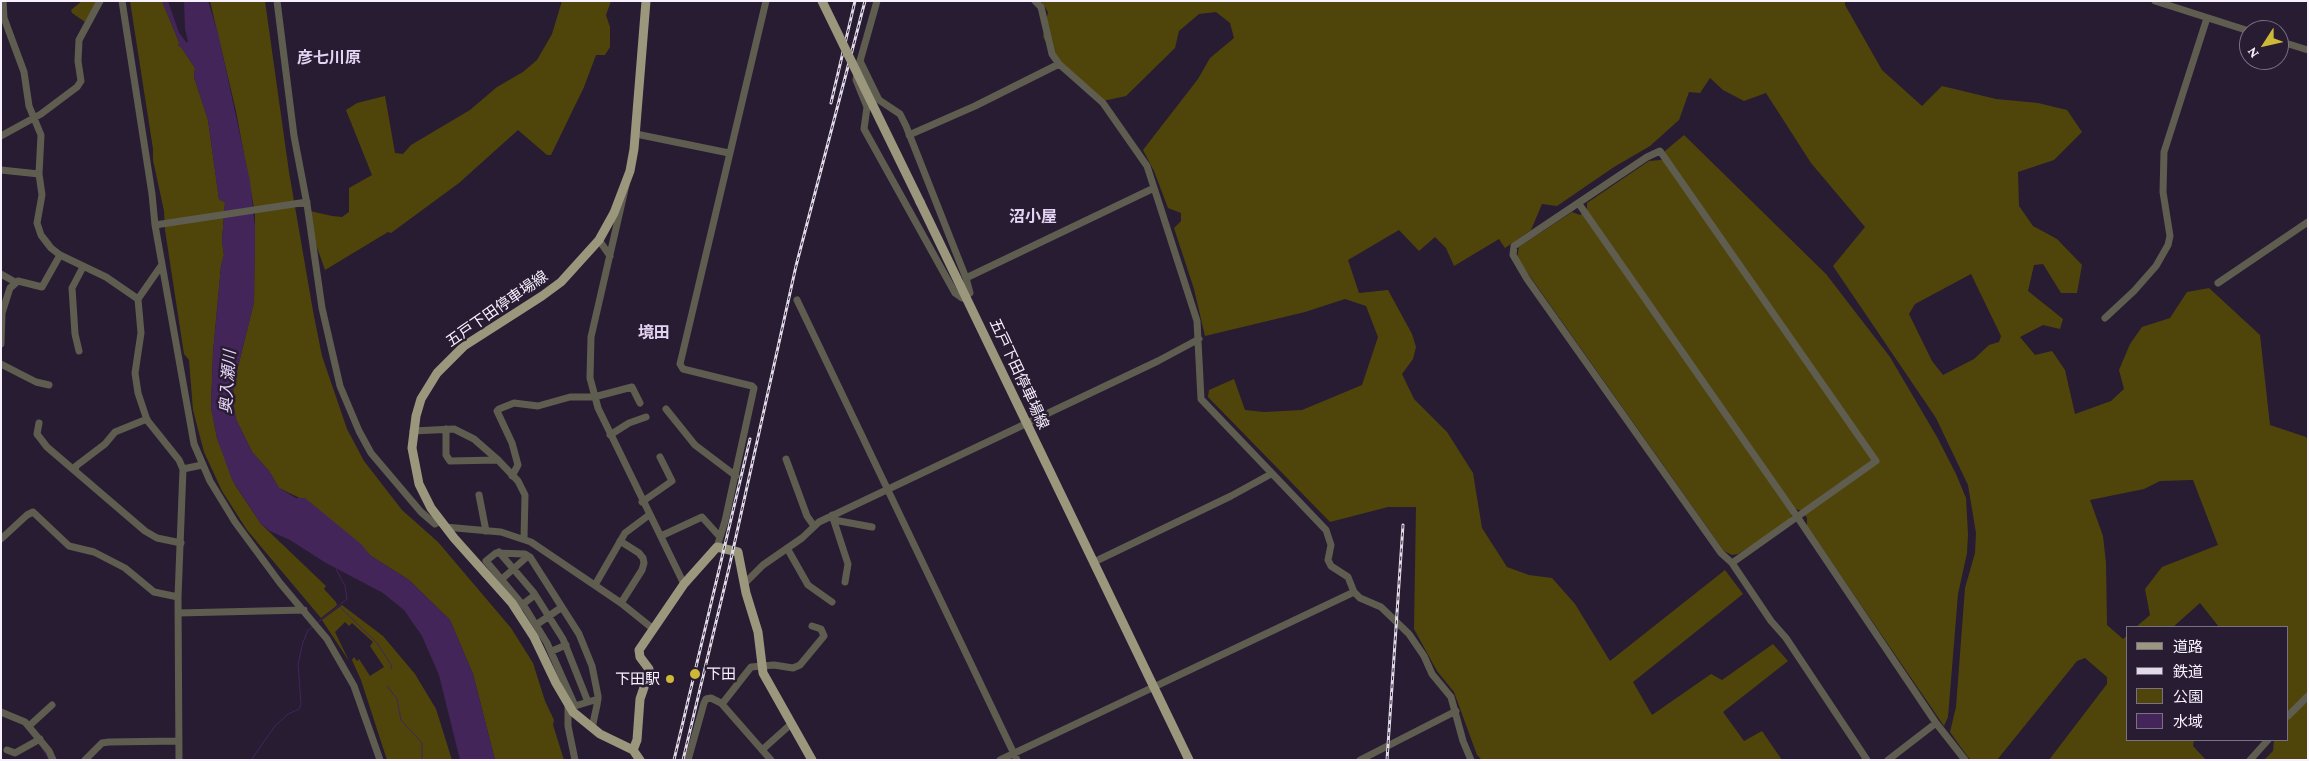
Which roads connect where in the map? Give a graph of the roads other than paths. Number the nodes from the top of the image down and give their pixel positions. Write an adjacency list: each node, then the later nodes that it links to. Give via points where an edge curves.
1 (3, 1): 17 (street, via 4,18 24,72 29,106)
2 (100, 1): 17 (street, via 78,40 81,81 70,93)
3 (122, 1): 29 (street)
4 (277, 1): 26 (street)
5 (646, 1): 18 (main road, 五戸下田停車場線)
6 (766, 1): 21 (street)
7 (822, 1): 40 (main road, 五戸下田停車場線, bridge)
8 (877, 1): 15 (street)
9 (1035, 1): 16 (street, via 1041,8 1052,54)
10 (2155, 1): 11 (street)
11 (2207, 18): 12 (street); 43 (street, via 2164,152 2163,192 2170,236 2168,246 2134,292)
12 (2239, 28)
13 (2289, 44): 14 (street)
14 (2308, 50)
15 (860, 61): 19 (street, via 879,100 900,114); 40 (street, via 856,80 867,107 866,137 955,293 959,298)
16 (1059, 64): 19 (street); 25 (street, via 1103,103 1147,166)
17 (34, 116): 20 (street); 23 (street, via 41,144)
18 (636, 134): 21 (street); 24 (main road, 五戸下田停車場線)
19 (910, 135): 37 (street)
20 (1, 136)
21 (729, 153): 67 (street, via 680,364 683,369 754,388)
22 (1, 170): 23 (street)
23 (39, 174): 32 (street, via 42,195 37,223 46,241)
24 (626, 182): 30 (main road, 五戸下田停車場線); 31 (street)
25 (1154, 188): 37 (street); 44 (street, via 1197,321)
26 (305, 202): 29 (street); 74 (street, via 325,323 340,386 351,414 383,469 426,517 435,524)
27 (1579, 204): 73 (street); 73 (street, via 1660,151 1876,461); 88 (street, via 1514,246 1513,255 1715,546)
28 (2308, 222): 39 (street)
29 (156, 225): 34 (street)
30 (600, 239): 31 (street); 33 (street); 57 (main road, 五戸下田停車場線, via 561,282 476,337 446,362 425,392)
31 (614, 244): 33 (street)
32 (60, 255): 35 (street); 38 (street, via 42,287)
33 (610, 256): 49 (street, via 589,352)
34 (161, 266): 41 (street); 62 (street, via 188,421)
35 (83, 267): 41 (street, via 106,277); 46 (street, via 72,288)
36 (1, 274): 38 (street)
37 (966, 278): 40 (street, via 970,290)
38 (15, 282): 45 (street, via 7,293 2,313)
39 (2218, 283)
40 (966, 296): 54 (main road, 五戸下田停車場線)
41 (138, 299): 53 (street, via 141,333 135,373)
42 (798, 300): 68 (street)
43 (2105, 318)
44 (1199, 339): 54 (street); 65 (street, via 1201,399)
45 (1, 344)
46 (79, 351)
47 (1, 364): 48 (street, via 22,376)
48 (49, 385)
49 (594, 397): 50 (street, via 632,387); 58 (street); 66 (street, via 570,397 538,406 514,403 499,409 497,411 512,443 518,466)
50 (640, 403)
51 (666, 409): 67 (street, via 694,445)
52 (646, 417): 58 (street)
53 (147, 419): 63 (street); 64 (street, via 115,432)
54 (1026, 422): 68 (street); 87 (main road, 五戸下田停車場線)
55 (39, 423): 64 (street, via 37,434)
56 (446, 430): 57 (street); 61 (street, via 454,429 466,434); 61 (street, via 446,455 450,461)
57 (413, 431): 74 (main road, 五戸下田停車場線, via 416,472 424,497)
58 (610, 435): 70 (street)
59 (660, 457): 70 (street, via 672,481)
60 (786, 459): 75 (street, via 807,516)
61 (498, 460): 66 (street)
62 (202, 465): 63 (street); 102 (street, via 250,544)
63 (183, 470): 83 (street)
64 (74, 471): 83 (street, via 145,531 157,538)
65 (1271, 474): 87 (street); 95 (street, via 1326,530 1331,545 1328,560 1331,566 1348,577)
66 (512, 476): 80 (street, via 526,496)
67 (736, 476): 82 (street)
68 (888, 488): 72 (street); 133 (street)
69 (480, 495): 77 (street)
70 (642, 502): 71 (street)
71 (649, 515): 78 (street); 81 (street)
72 (833, 518): 75 (street); 76 (street); 91 (street, via 848,564)
73 (1798, 518): 88 (street); 123 (street)
74 (443, 524): 77 (street); 119 (main road, 五戸下田停車場線, via 516,609)
75 (814, 526): 84 (street)
76 (872, 527)
77 (486, 531): 80 (street)
78 (661, 536): 82 (street, via 702,517); 93 (street)
79 (1, 539): 97 (street, via 34,512 68,546 94,552 125,568 154,592)
80 (525, 540): 86 (street); 94 (street)
81 (620, 541): 94 (street); 99 (street, via 639,553 644,563)
82 (719, 542): 92 (main road, via 738,552); 93 (main road)
83 (181, 543): 97 (street)
84 (787, 548): 92 (street); 98 (street, via 808,585)
85 (499, 552): 86 (street); 89 (street); 90 (street, via 486,561)
86 (526, 555): 89 (street); 101 (street)
87 (1094, 562): 113 (main road, 五戸下田停車場線)
88 (1732, 563): 147 (street)
89 (512, 570): 90 (street); 96 (street)
90 (502, 579): 100 (street)
91 (845, 582)
92 (745, 583): 110 (main road, via 758,632)
93 (684, 584): 107 (main road)
94 (595, 586): 99 (street)
95 (1354, 592): 113 (street); 120 (street, via 1360,598 1381,606 1409,634 1432,674 1451,696)
96 (535, 595): 100 (street); 104 (street)
97 (178, 597): 103 (street)
98 (832, 602)
99 (621, 603): 107 (street)
100 (523, 604): 105 (street)
101 (562, 607): 104 (street); 115 (street, via 579,634 592,666)
102 (304, 610): 103 (street); 137 (street, via 327,639 354,686)
103 (178, 613): 128 (street)
104 (548, 616): 105 (street); 108 (street)
105 (536, 625): 109 (street)
106 (812, 626): 110 (street, via 821,629 824,636 800,665 793,668)
107 (652, 628): 131 (main road, via 638,654 649,673 639,706 637,740)
108 (566, 645): 109 (street); 111 (street)
109 (552, 651): 112 (street)
110 (761, 666): 117 (street, via 748,670); 124 (main road)
111 (577, 673): 112 (street); 116 (street)
112 (564, 679): 116 (street, via 575,706)
113 (1154, 686): 133 (street); 144 (main road, 五戸下田停車場線)
114 (2308, 696): 122 (street)
115 (598, 699): 116 (street); 126 (street)
116 (588, 702)
117 (722, 704): 132 (street); 140 (street, via 706,699)
118 (52, 705): 125 (street)
119 (568, 705): 126 (main road, 五戸下田停車場線); 138 (street, via 568,726)
120 (1456, 711): 145 (street); 146 (street)
121 (1, 712): 125 (street, via 17,716)
122 (2289, 715)
123 (1936, 723): 148 (street); 149 (street)
124 (791, 724): 132 (street); 142 (main road)
125 (29, 726): 127 (street)
126 (592, 728): 131 (main road, 五戸下田停車場線)
127 (40, 739): 130 (street, via 15,753); 134 (street)
128 (179, 741): 135 (street, via 102,743); 136 (street)
129 (2267, 741): 150 (street)
130 (7, 750)
131 (632, 750): 139 (main road)
132 (762, 750): 141 (street)
133 (1016, 757): 143 (street)
134 (53, 760)
135 (85, 760)
136 (179, 760)
137 (380, 760)
138 (575, 760)
139 (640, 760)
140 (688, 760)
141 (771, 760)
142 (812, 760)
143 (1000, 760)
144 (1189, 760)
145 (1360, 760)
146 (1471, 760)
147 (1867, 760)
148 (1888, 760)
149 (1965, 760)
150 (2250, 760)

